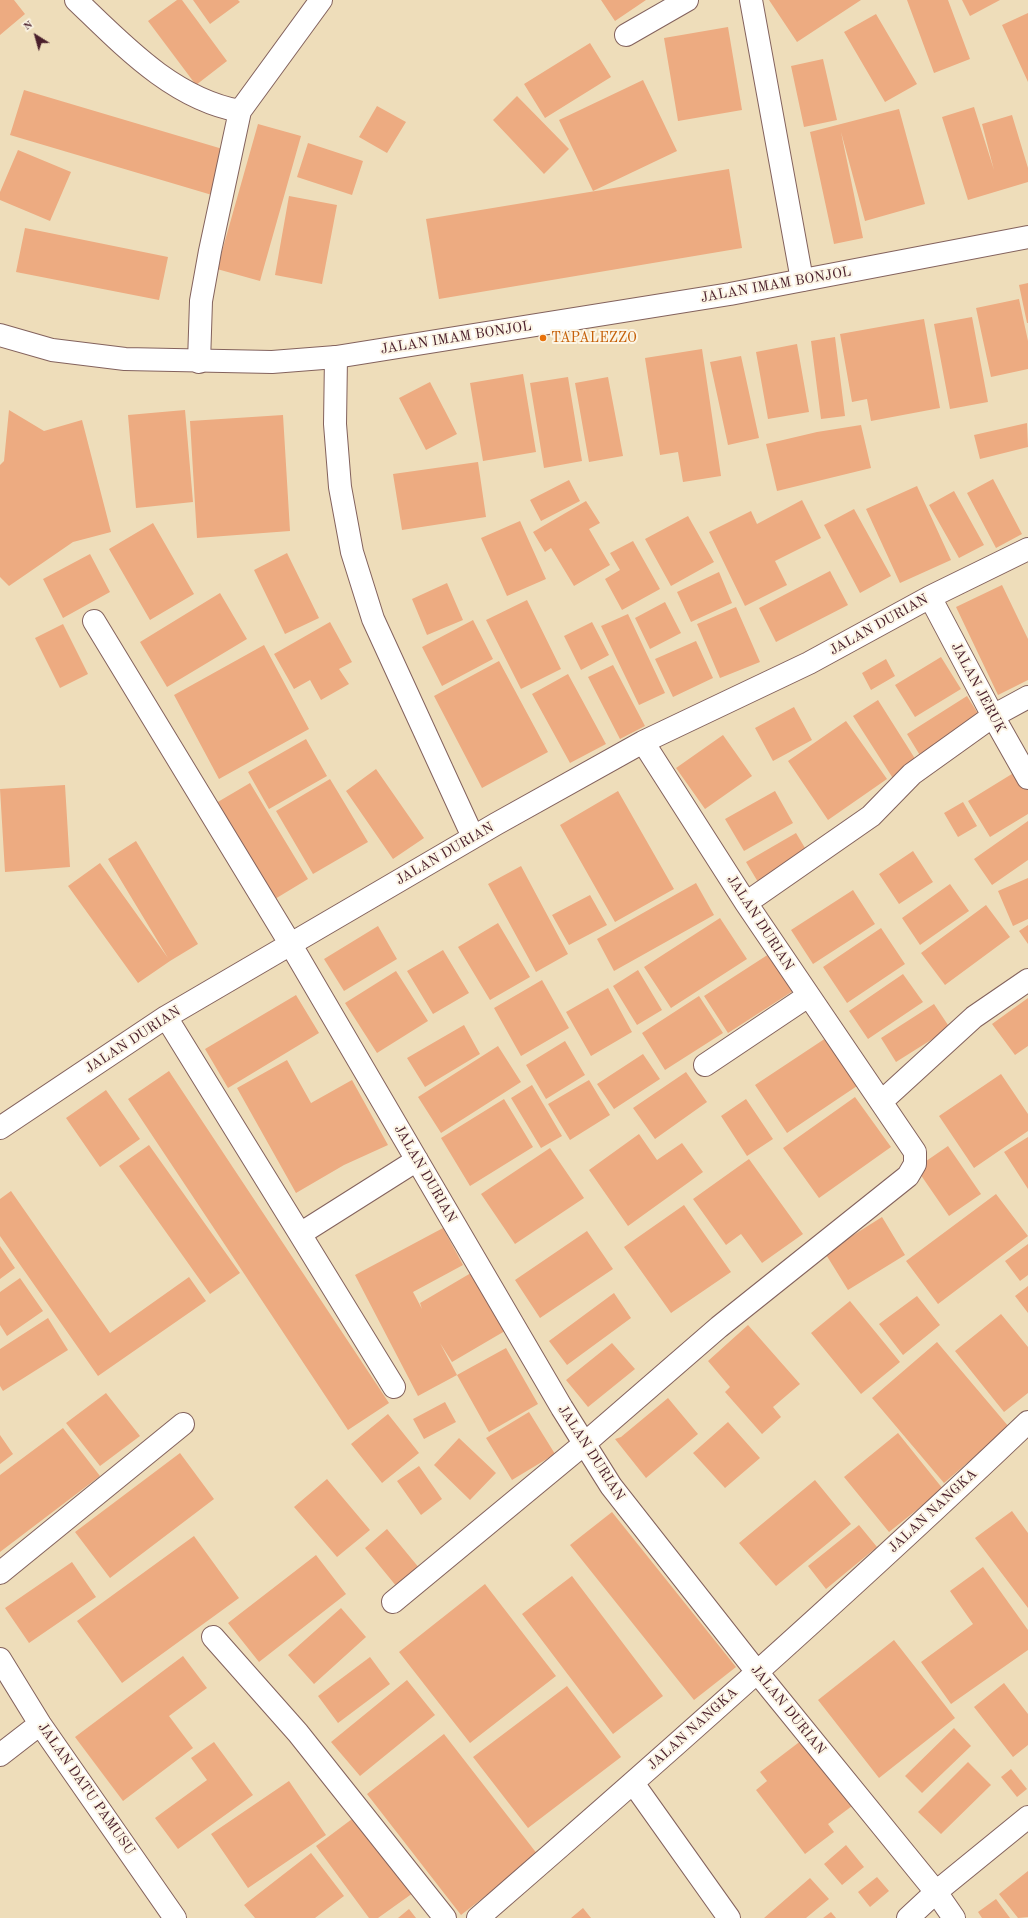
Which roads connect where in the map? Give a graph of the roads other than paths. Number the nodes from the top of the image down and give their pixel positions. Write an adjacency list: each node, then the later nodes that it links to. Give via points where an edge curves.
1 (76, 0): 6 (main road, via 131,53 172,83 207,101)
2 (321, 0): 6 (main road)
3 (687, 0): 5 (main road)
4 (751, 0): 8 (main road)
5 (626, 35)
6 (240, 111): 11 (main road, via 201,301)
7 (1028, 237): 8 (main road, JALAN IMAM BONJOL)
8 (802, 280): 10 (main road, JALAN IMAM BONJOL, via 730,294)
9 (0, 336): 11 (main road, JALAN IMAM BONJOL, via 52,350 110,358)
10 (336, 357): 11 (main road, JALAN IMAM BONJOL, via 272,362); 19 (main road, via 335,424 340,487 352,552 372,619)
11 (199, 362)
12 (1028, 549): 13 (main road, JALAN DURIAN)
13 (930, 597): 16 (main road, JALAN JERUK); 17 (main road, JALAN DURIAN, via 809,663)
14 (94, 621): 21 (main road)
15 (1028, 697): 16 (main road)
16 (993, 716): 18 (main road, JALAN JERUK); 20 (main road, via 912,774 871,816)
17 (643, 742): 19 (main road, JALAN DURIAN); 20 (main road, JALAN DURIAN)
18 (1028, 778)
19 (472, 837): 21 (main road, JALAN DURIAN)
20 (746, 903): 23 (main road, JALAN DURIAN)
21 (291, 945): 24 (main road, JALAN DURIAN); 28 (main road, JALAN DURIAN)
22 (1028, 980): 26 (main road, via 974,1017)
23 (808, 996): 25 (main road); 26 (main road, JALAN DURIAN)
24 (166, 1017): 27 (main road, JALAN DURIAN); 29 (main road)
25 (705, 1065)
26 (881, 1102): 33 (main road, JALAN DURIAN, via 915,1152 915,1164 908,1176 719,1327)
27 (0, 1128)
28 (417, 1160): 29 (main road); 33 (main road, JALAN DURIAN)
29 (300, 1234): 30 (main road)
30 (394, 1387)
31 (1028, 1422): 38 (main road, JALAN NANGKA, via 914,1531)
32 (183, 1424): 34 (main road)
33 (584, 1444): 35 (main road, JALAN DURIAN); 38 (main road, JALAN DURIAN, via 611,1486)
34 (0, 1573)
35 (393, 1602)
36 (213, 1637): 45 (main road, via 298,1733)
37 (0, 1658): 39 (main road, JALAN DATU PAMUSU)
38 (757, 1672): 41 (main road, JALAN NANGKA); 43 (main road, JALAN DURIAN)
39 (40, 1724): 40 (main road); 44 (main road, JALAN DATU PAMUSU)
40 (0, 1755)
41 (633, 1783): 46 (main road, JALAN NANGKA); 47 (main road)
42 (1028, 1817): 43 (main road)
43 (936, 1892): 48 (main road); 49 (main road, JALAN DURIAN)
44 (175, 1918)
45 (445, 1918)
46 (478, 1918)
47 (729, 1918)
48 (908, 1918)
49 (954, 1918)

